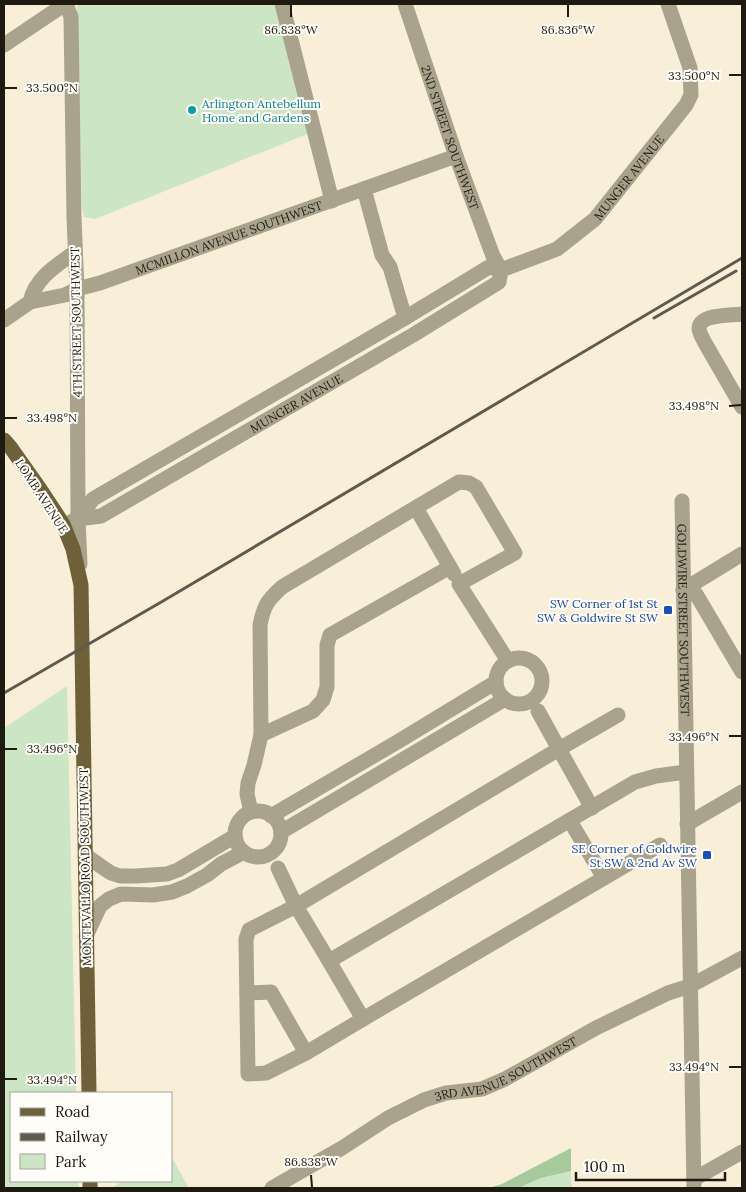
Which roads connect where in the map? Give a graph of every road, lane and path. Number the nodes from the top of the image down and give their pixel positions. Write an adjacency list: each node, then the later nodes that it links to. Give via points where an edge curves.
1 (66, 4): 5 (street); 9 (street, 4TH STREET SOUTHWEST, via 71,17)
2 (282, 4): 8 (street)
3 (405, 4): 6 (street, 2ND STREET SOUTHWEST)
4 (668, 4): 10 (street, MUNGER AVENUE, via 690,68 691,95 686,104 595,219 557,248)
5 (4, 45)
6 (456, 156): 7 (street, MCMILLON AVENUE SOUTHWEST); 10 (street, 2ND STREET SOUTHWEST)
7 (364, 189): 8 (street, MCMILLON AVENUE SOUTHWEST); 14 (street, via 382,255 390,267)
8 (332, 201): 11 (street, MCMILLON AVENUE SOUTHWEST)
9 (76, 252): 11 (street, 4TH STREET SOUTHWEST); 12 (street, via 46,273)
10 (501, 270): 14 (street, MUNGER AVENUE, via 489,267); 17 (street, MUNGER AVENUE, via 499,282)
11 (77, 289): 12 (street, MCMILLON AVENUE SOUTHWEST, via 65,295); 24 (street, 4TH STREET SOUTHWEST)
12 (30, 302): 15 (street, MCMILLON AVENUE SOUTHWEST)
13 (742, 314): 18 (street, via 711,317 705,319 699,328)
14 (406, 318): 16 (street, MUNGER AVENUE)
15 (4, 320)
16 (355, 347): 17 (street); 19 (street, MUNGER AVENUE)
17 (366, 362): 21 (street, MUNGER AVENUE)
18 (742, 407)
19 (215, 429): 21 (street); 24 (street, MUNGER AVENUE, via 93,499)
20 (4, 440): 25 (main road, LOMB AVENUE)
21 (225, 444): 24 (street, MUNGER AVENUE, via 100,516)
22 (682, 501): 30 (street, GOLDWIRE STREET SOUTHWEST)
23 (416, 508): 27 (street); 28 (street, via 459,482 468,483 476,487 515,553); 38 (street, via 282,587 270,598 260,625)
24 (78, 519): 25 (street, MUNGER AVENUE); 29 (street, 4TH STREET SOUTHWEST)
25 (63, 524): 29 (main road, LOMB AVENUE, via 73,549)
26 (742, 554): 30 (street)
27 (450, 567): 28 (street); 38 (street, via 330,635 327,687 323,700 313,711)
28 (459, 584): 32 (street)
29 (81, 585): 31 (main road, 4TH STREET SOUTHWEST)
30 (683, 590): 33 (street, via 696,594); 40 (street, GOLDWIRE STREET SOUTHWEST)
31 (82, 640): 52 (main road, MONTEVALLO ROAD SOUTHWEST)
32 (508, 661): 34 (street, via 498,671); 36 (street, via 522,658 540,670 542,685)
33 (742, 672)
34 (496, 682): 35 (street); 44 (street)
35 (505, 699): 36 (street, via 520,703); 47 (street)
36 (531, 699): 39 (street, via 533,710 538,711)
37 (618, 715): 39 (street)
38 (261, 735): 43 (street, via 248,784)
39 (560, 749): 42 (street); 54 (street)
40 (686, 772): 42 (street, via 635,782); 46 (street, GOLDWIRE STREET SOUTHWEST)
41 (742, 792): 46 (street)
42 (592, 808): 45 (street)
43 (251, 812): 44 (street, via 266,812); 48 (street, via 239,822)
44 (271, 816): 47 (street, via 278,822)
45 (570, 821): 53 (street); 57 (street)
46 (687, 824): 58 (street, GOLDWIRE STREET SOUTHWEST)
47 (281, 832): 51 (street, via 279,844)
48 (235, 836): 50 (street); 52 (street, via 167,874 120,876)
49 (660, 845): 53 (street)
50 (244, 852): 51 (street, via 254,857); 55 (street, via 172,892 121,894 109,899 100,906)
51 (268, 853): 54 (street)
52 (85, 855): 55 (main road, MONTEVALLO ROAD SOUTHWEST)
53 (604, 878): 60 (street)
54 (296, 906): 57 (street); 59 (street, via 249,930 246,939)
55 (86, 936): 62 (main road, MONTEVALLO ROAD SOUTHWEST)
56 (742, 958): 58 (street, 3RD AVENUE SOUTHWEST)
57 (329, 961): 60 (street)
58 (690, 986): 64 (street, GOLDWIRE STREET SOUTHWEST); 65 (street, 3RD AVENUE SOUTHWEST, via 668,993 596,1028 482,1089 446,1093 424,1100)
59 (246, 993): 61 (street, via 271,992); 61 (street, via 248,1074 266,1073)
60 (363, 1019): 61 (street)
61 (306, 1053)
62 (88, 1092)
63 (742, 1152): 64 (street)
64 (694, 1184)
65 (272, 1188)

